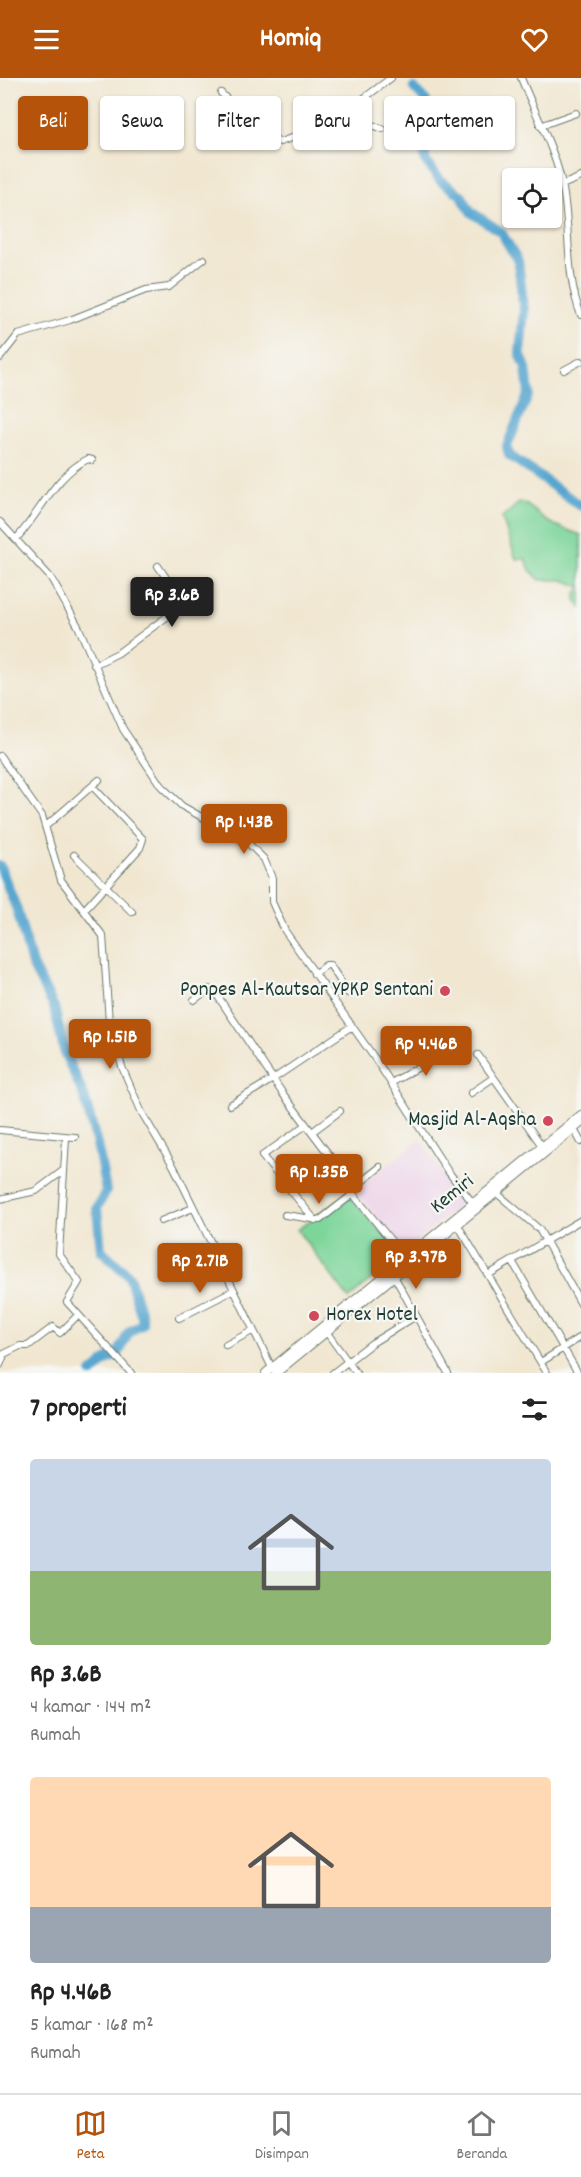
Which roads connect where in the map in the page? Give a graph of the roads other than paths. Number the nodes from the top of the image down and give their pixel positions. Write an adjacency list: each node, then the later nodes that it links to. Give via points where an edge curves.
1 (391, 78): 4 (street)
2 (520, 78): 7 (street)
3 (221, 93): 9 (street, via 263,136 280,142)
4 (366, 96)
5 (576, 113): 7 (street)
6 (372, 125): 8 (street)
7 (540, 126): 10 (street)
8 (383, 129)
9 (293, 138)
10 (556, 168)
11 (581, 177): 12 (street)
12 (562, 185): 14 (street, via 569,222 572,293)
13 (204, 259): 15 (street, via 169,287 146,290 70,320 18,335)
14 (581, 315)
15 (0, 358)
16 (581, 361): 17 (street)
17 (564, 370)
18 (92, 460): 20 (street, via 78,464 60,481)
19 (0, 522): 20 (street)
20 (16, 539): 22 (street, via 51,578)
21 (158, 566): 22 (street, via 184,604 118,653)
22 (94, 665): 31 (street, via 123,729 161,786 182,807 248,843 264,859 272,878 275,910)
23 (0, 756): 26 (street)
24 (99, 780): 25 (street)
25 (92, 786): 26 (street); 28 (street, via 143,839 140,848)
26 (46, 826): 29 (street, via 58,873)
27 (74, 855): 28 (street)
28 (106, 885): 29 (street); 30 (street)
29 (84, 910): 59 (street, via 105,941 109,1022 116,1052 142,1113)
30 (132, 912)
31 (314, 974): 32 (street, via 330,965); 34 (street)
32 (348, 993)
33 (194, 1000): 38 (street, via 212,990)
34 (352, 1026): 38 (street); 39 (street)
35 (450, 1050): 39 (street)
36 (478, 1055): 37 (street)
37 (493, 1078): 40 (street); 51 (street)
38 (273, 1080): 41 (street); 44 (street)
39 (391, 1083): 58 (street)
40 (471, 1093)
41 (230, 1105)
42 (340, 1111): 47 (street)
43 (581, 1114): 45 (highway, Kemiri)
44 (306, 1125): 47 (street); 61 (street, via 262,1156)
45 (575, 1125): 50 (street); 51 (highway, Kemiri); 54 (highway, Kemiri)
46 (0, 1130): 49 (street)
47 (312, 1132): 56 (street)
48 (75, 1137): 49 (street)
49 (66, 1138): 53 (street)
50 (581, 1142)
51 (542, 1146): 54 (highway, Kemiri)
52 (380, 1167): 56 (street)
53 (64, 1170): 57 (street, via 36,1191); 72 (street, via 59,1254 78,1281 67,1302)
54 (511, 1176): 55 (highway, Kemiri)
55 (493, 1190): 58 (highway, Kemiri); 64 (highway, Kemiri); 65 (street, via 536,1225)
56 (352, 1192): 61 (street, via 320,1220); 66 (street)
57 (0, 1199)
58 (472, 1202): 64 (highway, Kemiri)
59 (193, 1208): 63 (street); 70 (street)
60 (285, 1215): 61 (street)
61 (315, 1220)
62 (581, 1220): 65 (street)
63 (161, 1221)
64 (455, 1221): 66 (highway, Kemiri); 68 (highway, Kemiri); 69 (street)
65 (546, 1241): 67 (street); 71 (street)
66 (405, 1258): 68 (highway, Kemiri)
67 (512, 1261): 69 (street); 79 (street)
68 (392, 1273): 73 (street); 75 (highway, Kemiri)
69 (488, 1275): 81 (street)
70 (232, 1291): 74 (street); 76 (street)
71 (581, 1304)
72 (78, 1315): 82 (street, via 60,1333 53,1327 28,1346 2,1355); 84 (street)
73 (417, 1316): 80 (street); 87 (street)
74 (179, 1318)
75 (324, 1329): 80 (street); 83 (highway, Kemiri)
76 (252, 1331): 78 (street); 83 (street)
77 (581, 1337): 79 (street)
78 (226, 1345)
79 (563, 1349): 81 (street); 89 (street)
80 (347, 1361): 85 (street); 86 (street)
81 (541, 1362): 88 (street)
82 (0, 1365)
83 (272, 1372)
84 (131, 1373)
85 (333, 1373)
86 (356, 1373)
87 (448, 1373)
88 (547, 1373)
89 (578, 1373)

